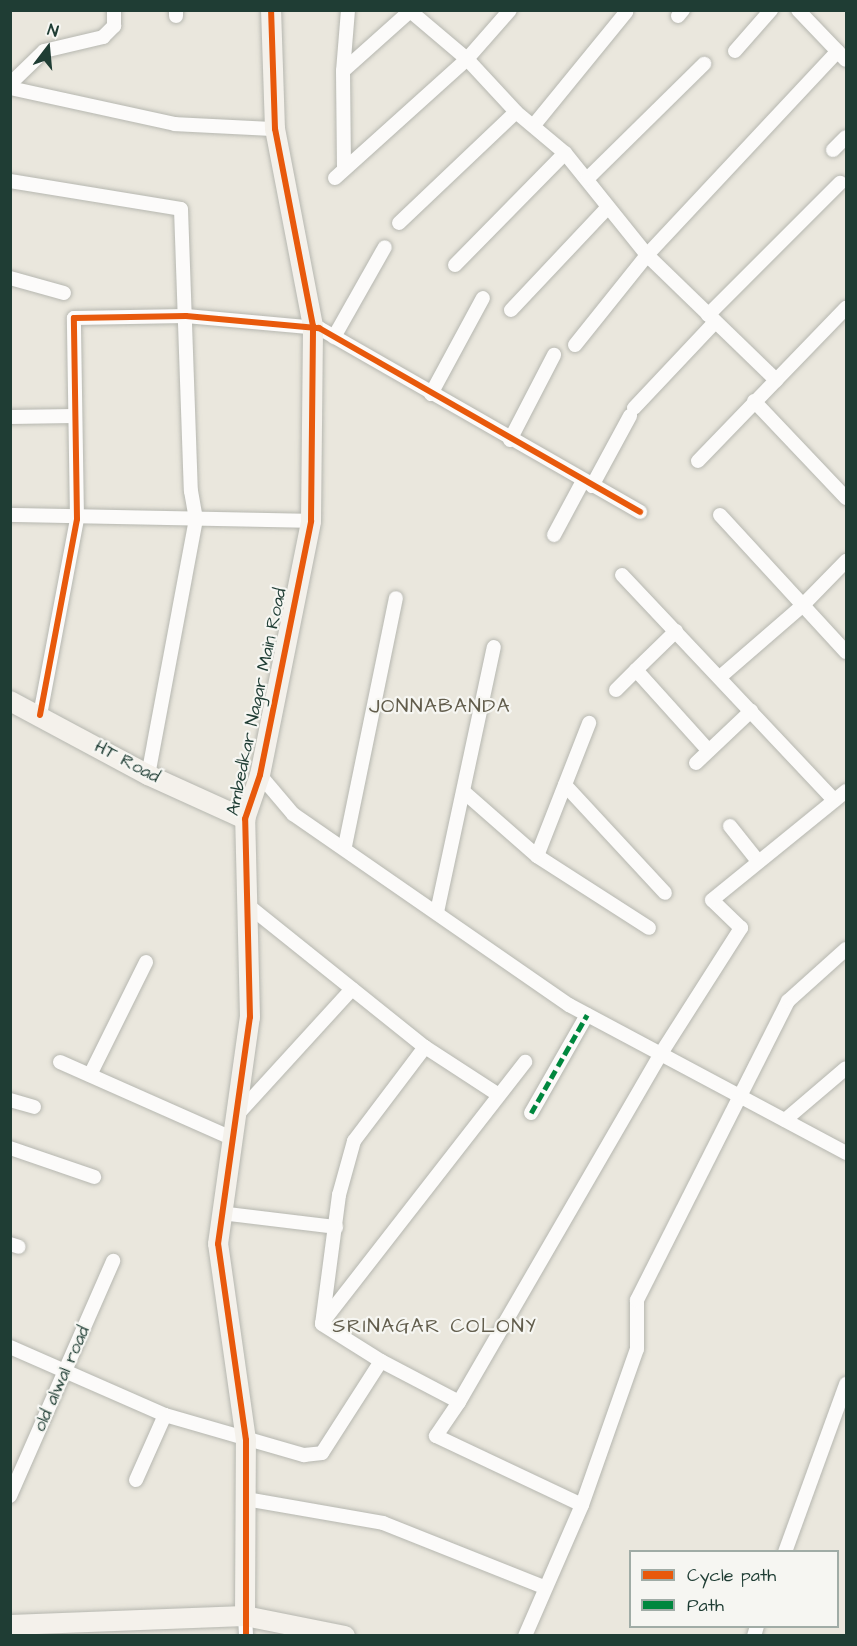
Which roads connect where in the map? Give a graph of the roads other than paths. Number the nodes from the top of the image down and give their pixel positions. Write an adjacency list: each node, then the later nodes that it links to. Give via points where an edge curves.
1 (114, 10): 14 (street, via 114,26 103,37 44,51)
2 (272, 10): 17 (street, Ambedkar Nagar Main Road)
3 (348, 10): 13 (street)
4 (771, 10): 9 (street)
5 (798, 10): 10 (street)
6 (409, 11): 11 (street); 13 (street)
7 (626, 12): 16 (street)
8 (504, 13): 11 (street)
9 (735, 51)
10 (842, 56): 27 (street)
11 (467, 59): 13 (street, via 339,173); 15 (street)
12 (704, 64): 21 (street)
13 (343, 71)
14 (10, 86): 17 (street, via 175,123)
15 (516, 112): 16 (street); 25 (street)
16 (534, 125): 20 (street)
17 (275, 129): 36 (street, Ambedkar Nagar Main Road)
18 (846, 137): 19 (street)
19 (833, 150)
20 (565, 153): 21 (street); 28 (street)
21 (588, 178): 24 (street)
22 (10, 181): 34 (street, via 181,209)
23 (840, 183): 35 (street)
24 (607, 208): 27 (street); 33 (street)
25 (399, 224)
26 (385, 247): 37 (street)
27 (647, 255): 35 (street); 38 (street)
28 (455, 265)
29 (10, 278): 30 (street)
30 (64, 293)
31 (483, 298): 41 (street)
32 (846, 308): 40 (street)
33 (510, 310)
34 (186, 316): 36 (street); 43 (street, via 74,318); 53 (street, via 191,491)
35 (712, 319): 40 (street); 47 (street, via 632,412)
36 (313, 326): 37 (street); 54 (street, Ambedkar Nagar Main Road)
37 (334, 337): 41 (street)
38 (575, 345)
39 (554, 355): 45 (street)
40 (776, 380): 42 (street)
41 (431, 394): 45 (street)
42 (754, 401): 46 (street); 48 (street)
43 (74, 416): 44 (street); 52 (street)
44 (10, 417)
45 (510, 440): 47 (street)
46 (698, 461)
47 (587, 483): 49 (street); 55 (street)
48 (846, 498)
49 (639, 513)
50 (10, 515): 52 (street)
51 (720, 515): 59 (street)
52 (77, 519): 53 (street); 68 (street)
53 (196, 519): 54 (street); 72 (street)
54 (311, 521): 73 (street, Ambedkar Nagar Main Road)
55 (554, 535)
56 (846, 561): 59 (street)
57 (622, 575): 60 (street)
58 (396, 597): 80 (street)
59 (803, 605): 62 (street); 64 (street)
60 (676, 631): 63 (street); 64 (street)
61 (494, 647): 76 (street)
62 (846, 652)
63 (636, 670): 65 (street); 70 (street)
64 (720, 677): 67 (street)
65 (616, 690)
66 (10, 701): 68 (street, HT Road)
67 (751, 711): 70 (street); 77 (street)
68 (40, 715): 72 (street, HT Road)
69 (589, 723): 74 (street)
70 (708, 750): 71 (street)
71 (696, 763)
72 (148, 775): 78 (street, HT Road)
73 (260, 775): 78 (street, Ambedkar Nagar Main Road); 80 (street, via 293,814)
74 (565, 785): 81 (street); 83 (street)
75 (846, 791): 77 (street)
76 (464, 792): 81 (street); 85 (street)
77 (834, 800): 82 (street)
78 (245, 819): 84 (street, Ambedkar Nagar Main Road)
79 (730, 826): 82 (street)
80 (345, 846): 85 (street)
81 (537, 856): 86 (street)
82 (757, 860): 92 (street, via 712,900 741,928)
83 (665, 893)
84 (245, 903): 89 (street); 102 (street, Ambedkar Nagar Main Road, via 250,1017)
85 (437, 912): 90 (street)
86 (649, 927)
87 (846, 949): 98 (street, via 788,1001)
88 (146, 962): 96 (street)
89 (352, 989): 91 (street); 102 (street)
90 (587, 1015): 92 (street); 101 (street)
91 (425, 1047): 97 (street); 109 (street, via 354,1140 339,1195)
92 (660, 1055): 98 (street); 116 (street)
93 (60, 1062): 96 (street)
94 (525, 1062): 97 (street)
95 (846, 1068): 103 (street)
96 (90, 1075): 104 (street)
97 (497, 1094): 111 (street)
98 (739, 1096): 103 (street); 122 (street, via 637,1300 637,1349)
99 (10, 1100): 100 (street)
100 (34, 1107)
101 (531, 1113)
102 (235, 1118): 104 (street, Ambedkar Nagar Main Road)
103 (785, 1120): 106 (street)
104 (234, 1139): 108 (street, Ambedkar Nagar Main Road)
105 (10, 1148): 107 (street)
106 (846, 1153)
107 (94, 1177)
108 (220, 1213): 109 (street); 118 (street, Ambedkar Nagar Main Road, via 222,1289)
109 (336, 1227): 111 (street)
110 (113, 1261): 114 (street, old alwal road)
111 (322, 1324): 113 (street)
112 (10, 1347): 114 (street)
113 (381, 1361): 116 (street); 118 (street, via 322,1453 304,1455)
114 (65, 1371): 117 (street); 120 (street, old alwal road)
115 (846, 1384): 123 (street)
116 (459, 1402): 122 (street, via 436,1436 506,1472 570,1496)
117 (165, 1415): 118 (street); 119 (street)
118 (246, 1440): 121 (street, Ambedkar Nagar Main Road)
119 (136, 1480)
120 (10, 1496)
121 (246, 1500): 124 (street, via 383,1523); 126 (street, Ambedkar Nagar Main Road)
122 (582, 1505): 124 (street)
123 (785, 1550)
124 (544, 1587): 128 (street)
125 (10, 1624): 126 (street)
126 (245, 1626): 127 (street)
127 (342, 1635)
128 (525, 1635)

